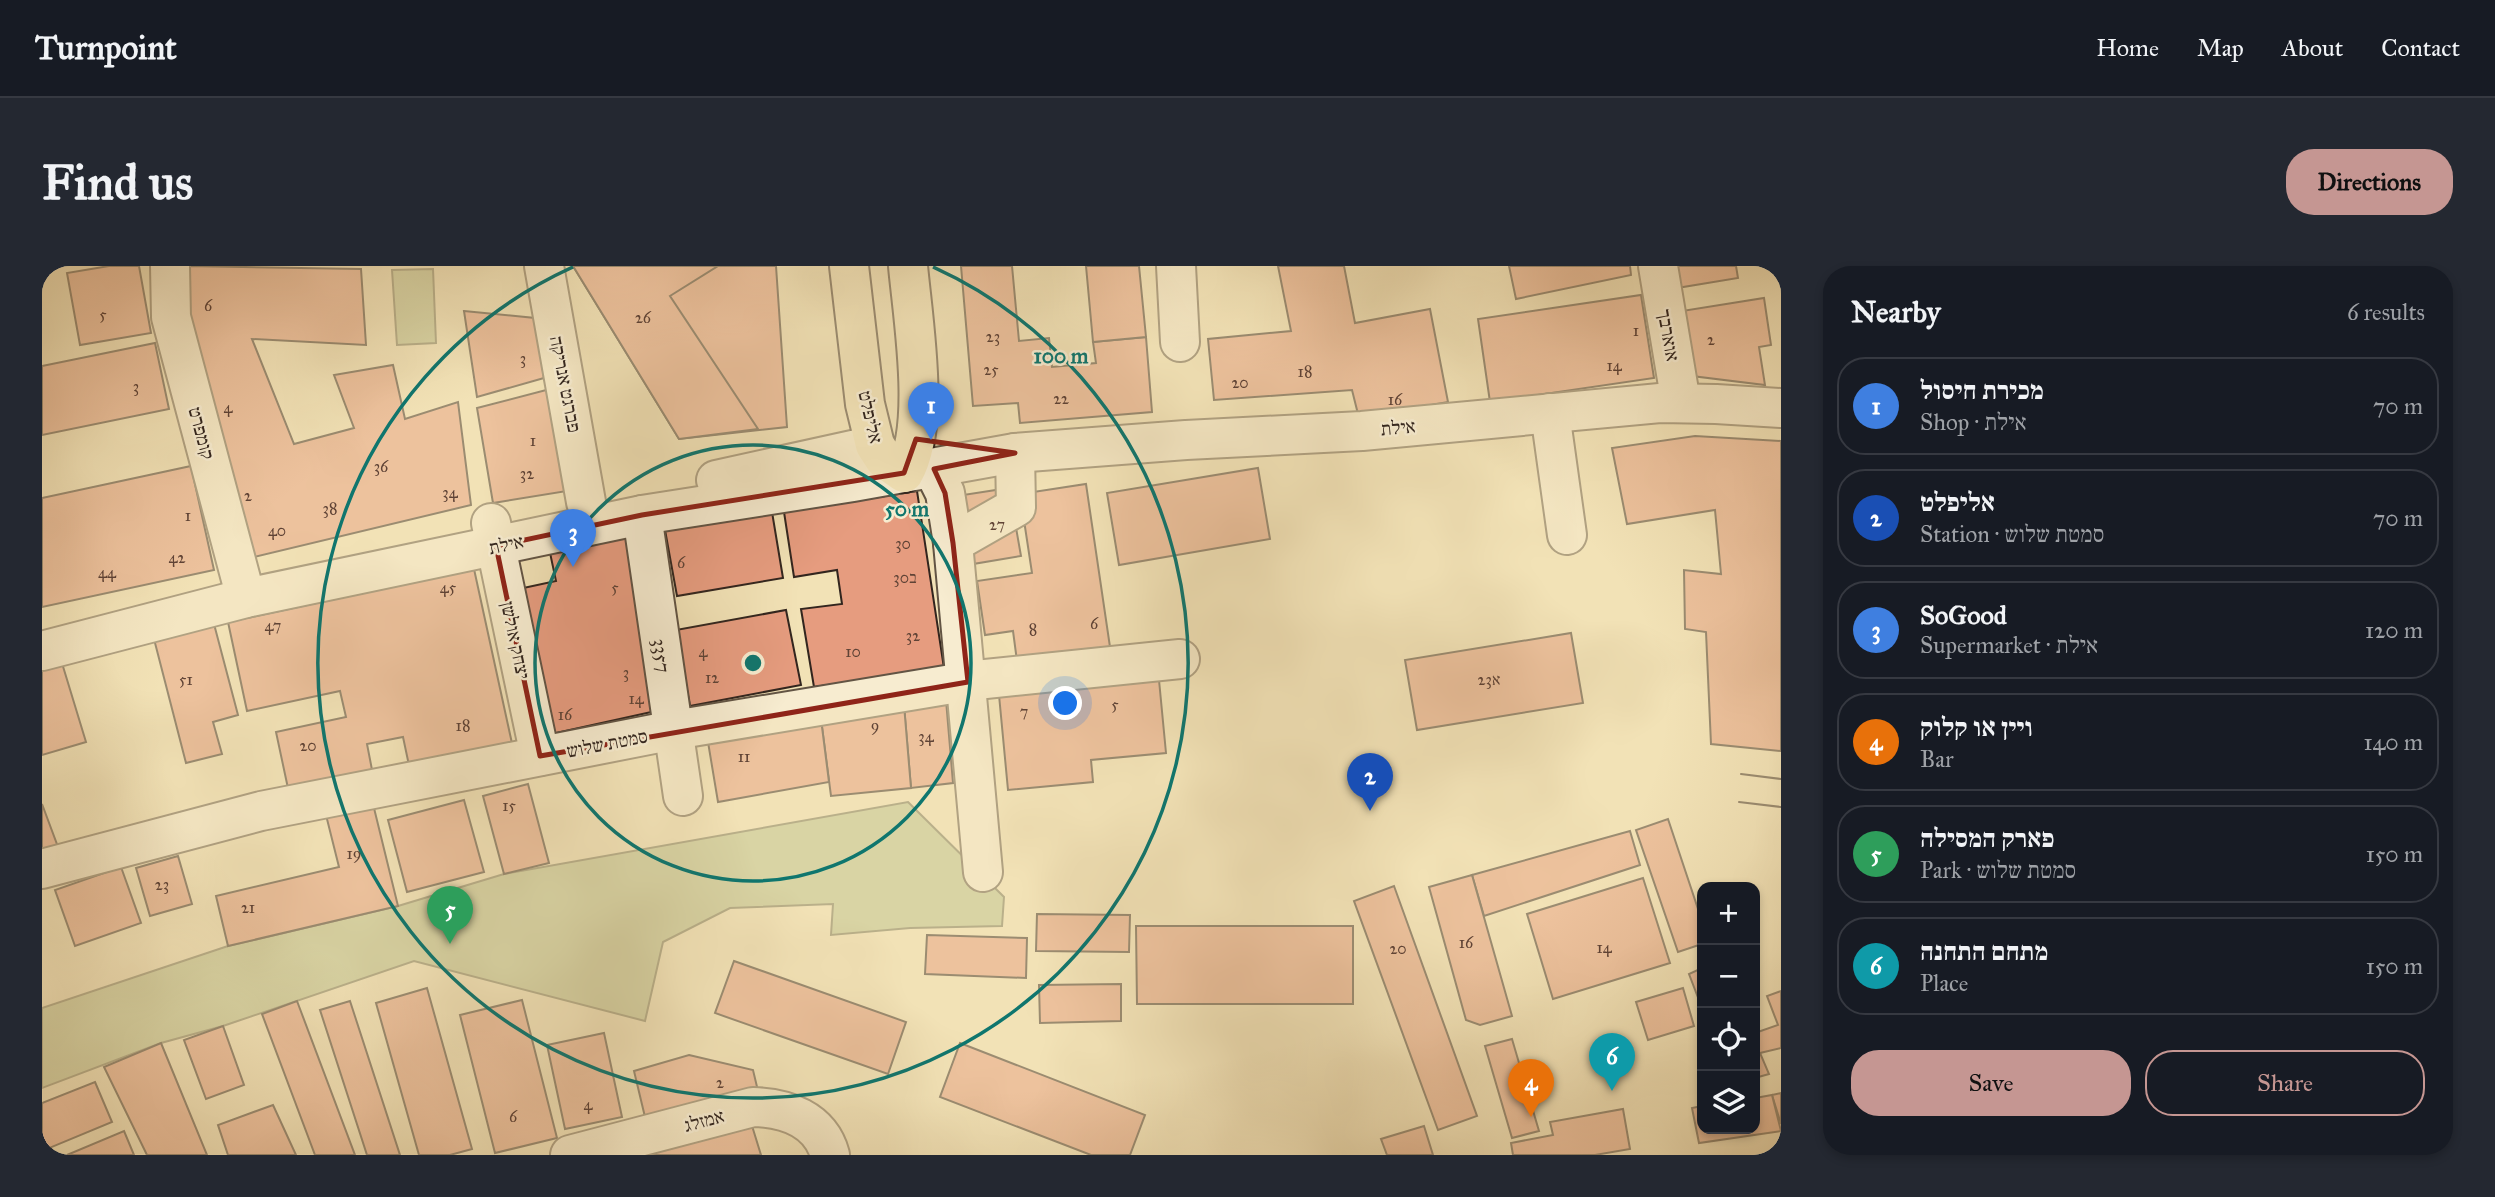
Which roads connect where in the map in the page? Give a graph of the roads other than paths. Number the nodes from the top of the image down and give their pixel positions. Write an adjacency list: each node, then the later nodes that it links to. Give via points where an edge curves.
1 (170, 266): 19 (street, קומפרט, via 171,317)
2 (544, 266): 14 (street, פברגט אנריקה)
3 (849, 266): 11 (main road, אליפלט, via 865,404)
4 (908, 266): 13 (main road, אליפלט, via 919,398)
5 (1176, 266): 7 (street)
6 (1658, 266): 8 (street, אוארבך)
7 (1180, 342)
8 (1681, 403): 9 (street, אילת); 10 (street, אילת)
9 (1781, 408)
10 (1550, 413): 12 (street, אילת, via 1362,431); 16 (street)
11 (875, 445): 13 (main road, אליפלט, via 884,459); 14 (street, אילת, via 642,496)
12 (1015, 453): 13 (street, אילת); 18 (street, via 1016,507)
13 (918, 460): 15 (street, אילת); 18 (street, אליפלט, via 945,492)
14 (586, 502): 17 (street, אילת)
15 (642, 515): 17 (street, אילת); 24 (street, 3357)
16 (1567, 534)
17 (494, 535): 19 (street, אילת); 25 (street, יצחק אולשן)
18 (953, 543): 23 (street, אליפלט)
19 (243, 585): 20 (street, אילת); 21 (street, אילת)
20 (42, 629)
21 (42, 651)
22 (1180, 659): 23 (street, סמטת שלוש)
23 (968, 682): 24 (street, סמטת שלוש); 28 (street, אליפלט)
24 (674, 730): 25 (street, סמטת שלוש); 26 (street, 3357)
25 (540, 756): 27 (street, סמטת שלוש, via 261,811)
26 (683, 796)
27 (42, 869)
28 (984, 872)
29 (570, 1155): 30 (street, אמזלג, via 753,1107 773,1107 798,1115 816,1129)
30 (830, 1155)

